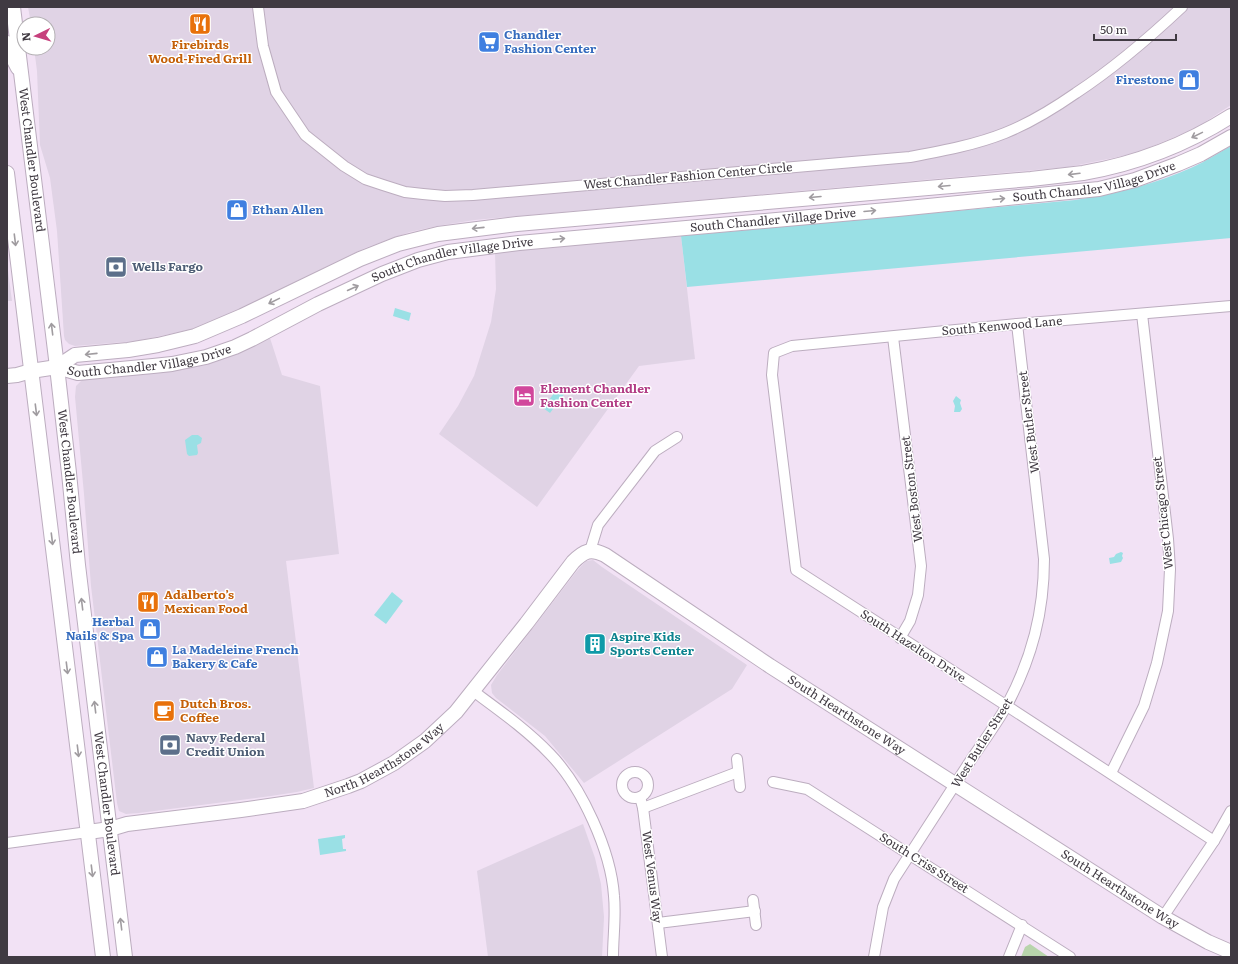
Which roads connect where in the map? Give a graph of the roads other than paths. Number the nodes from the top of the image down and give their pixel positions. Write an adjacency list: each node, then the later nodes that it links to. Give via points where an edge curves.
1 (14, 7): 5 (street, West Chandler Boulevard)
2 (258, 7): 3 (street, West Chandler Fashion Center Circle, via 263,46 276,92 305,135 365,179 405,192 445,196 910,157 966,145 1004,134 1056,107 1104,74)
3 (1182, 7)
4 (7, 43): 5 (street)
5 (22, 75): 16 (street, West Chandler Boulevard, one-way to 5)
6 (1231, 116): 13 (street, South Chandler Village Drive, one-way to 13, via 1204,132 1160,152 1083,172 438,234 379,251 242,316)
7 (1231, 137): 15 (street, South Chandler Village Drive, one-way to 7, via 234,347 324,301 401,266 434,255 518,243 1099,189 1135,180 1178,164)
8 (7, 173): 17 (street, West Chandler Boulevard, one-way to 17)
9 (1231, 306): 10 (street, South Kenwood Lane)
10 (1142, 314): 11 (street, South Kenwood Lane); 26 (street, West Chicago Street, via 1168,539 1168,611 1157,664 1144,706)
11 (1017, 324): 12 (street, South Kenwood Lane); 23 (street, West Butler Street, via 1044,551 1044,580 1037,628 1028,660)
12 (893, 337): 14 (street, South Kenwood Lane, via 792,346); 21 (street, West Boston Street, via 921,566 918,595 910,621)
13 (183, 339): 15 (street); 16 (street, South Chandler Village Drive, one-way to 16, via 128,350 75,355)
14 (774, 354): 21 (street, South Hazelton Drive, via 772,375 796,570)
15 (194, 360): 16 (street, South Chandler Village Drive, via 78,373)
16 (57, 367): 17 (street); 33 (street, West Chandler Boulevard, one-way to 16, via 79,572)
17 (31, 371): 18 (street); 33 (street, West Chandler Boulevard, one-way to 33)
18 (7, 376)
19 (677, 437): 20 (street, via 654,451 598,525)
20 (590, 551): 22 (street, North Hearthstone Way, via 580,555 573,562); 28 (street, South Hearthstone Way, via 604,555)
21 (900, 638): 23 (street, South Hazelton Drive)
22 (473, 691): 33 (street, North Hearthstone Way, via 456,712 416,748 378,772 348,786 288,804 127,824); 46 (street, via 528,733 552,756 578,793 600,839 611,875 614,897)
23 (1007, 706): 26 (street, South Hazelton Drive); 28 (street, West Butler Street)
24 (737, 759): 25 (street)
25 (738, 772): 29 (street); 31 (street)
26 (1111, 773): 34 (street, South Hazelton Drive)
27 (774, 782): 36 (street, South Criss Street, via 807,789)
28 (955, 785): 36 (street, West Butler Street); 39 (street, South Hearthstone Way)
29 (740, 786)
30 (640, 797): 31 (street, West Venus Way)
31 (643, 808): 40 (street, West Venus Way)
32 (1231, 811): 34 (street)
33 (99, 830): 35 (street); 44 (street, West Chandler Boulevard, one-way to 44); 45 (street, West Chandler Boulevard, one-way to 33)
34 (1214, 841): 39 (street)
35 (7, 843)
36 (910, 854): 42 (street, South Criss Street); 48 (street, West Butler Street, via 894,879 883,907)
37 (753, 900): 38 (street)
38 (755, 911): 40 (street); 41 (street)
39 (1163, 917): 43 (street, South Hearthstone Way)
40 (658, 923): 47 (street, West Venus Way)
41 (756, 925)
42 (1022, 925): 49 (street); 50 (street, South Criss Street)
43 (1231, 952)
44 (103, 957)
45 (125, 957)
46 (612, 957)
47 (662, 957)
48 (874, 957)
49 (1009, 957)
50 (1070, 957)

